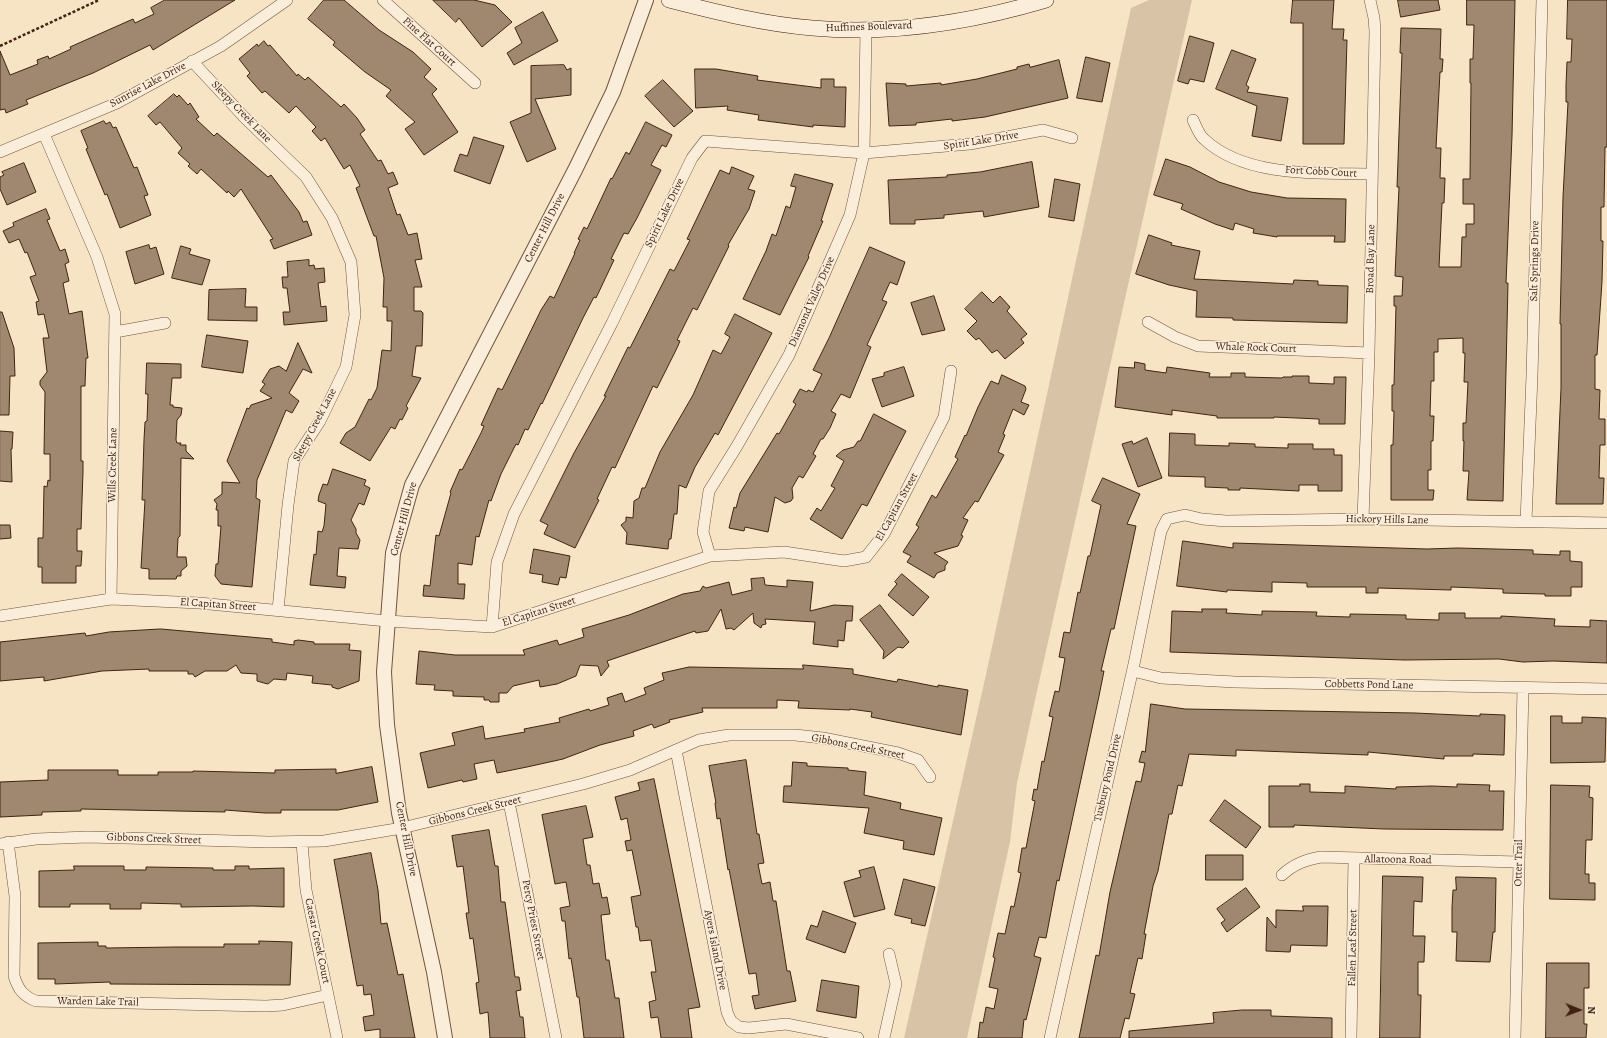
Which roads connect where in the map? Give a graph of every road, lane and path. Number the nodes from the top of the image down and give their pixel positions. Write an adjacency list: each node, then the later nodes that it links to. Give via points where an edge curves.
1 (99, 0): 10 (path)
2 (287, 0): 11 (street, Sunrise Lake Drive, via 221,46)
3 (383, 0): 12 (street, Pine Flat Court)
4 (646, 0): 32 (street, Center Hill Drive, via 613,92 412,485 393,553)
5 (669, 0): 9 (main road, Huffines Boulevard, via 729,16 812,28)
6 (1046, 0): 9 (main road, Huffines Boulevard, via 1005,12 925,25)
7 (1370, 0): 18 (street, Broad Bay Lane, via 1375,31)
8 (1542, 0): 26 (street, Salt Springs Drive)
9 (866, 29): 17 (street, Diamond Valley Drive)
10 (0, 46)
11 (192, 61): 14 (street, Sunrise Lake Drive, via 117,103); 30 (street, Sleepy Creek Lane, via 245,118 306,177 332,218 351,262 355,315 346,367 320,421 294,461)
12 (476, 83)
13 (1193, 120): 18 (street, Fort Cobb Court, via 1202,138 1224,154 1249,163 1291,172)
14 (44, 134): 16 (street, Sunrise Lake Drive); 21 (street, Wills Creek Lane, via 96,257 116,314)
15 (1072, 138): 17 (street, Spirit Lake Drive, via 1043,130 970,144)
16 (0, 152)
17 (864, 153): 28 (street, Diamond Valley Drive, via 850,215 789,355 709,491 703,532); 33 (street, Spirit Lake Drive, via 705,141 692,158 514,514 497,562)
18 (1372, 174): 22 (street, Broad Bay Lane)
19 (1148, 322): 22 (street, Whale Rock Court, via 1174,337 1198,346)
20 (165, 323): 21 (street)
21 (115, 332): 29 (street, Wills Creek Lane)
22 (1369, 353): 25 (street, Broad Bay Lane)
23 (951, 371): 28 (street, El Capitan Street, via 944,417 884,534 866,557 844,561 784,552)
24 (1168, 519): 25 (street, Hickory Hills Lane, via 1185,515 1226,521); 34 (street, Tuxbury Pond Drive, via 1161,531)
25 (1363, 519): 26 (street, Hickory Hills Lane)
26 (1526, 522): 27 (street, Hickory Hills Lane)
27 (1607, 523)
28 (710, 556): 33 (street, El Capitan Street)
29 (111, 599): 30 (street, El Capitan Street); 31 (street, El Capitan Street)
30 (278, 610): 32 (street, El Capitan Street)
31 (0, 616)
32 (387, 621): 33 (street, El Capitan Street); 40 (street, Center Hill Drive, via 384,672 387,725)
33 (492, 627)
34 (1132, 671): 35 (street, Cobbetts Pond Lane, via 1161,678 1228,682); 53 (street, Tuxbury Pond Drive)
35 (1523, 688): 36 (street, Cobbetts Pond Lane); 44 (street, Otter Trail)
36 (1607, 689)
37 (676, 750): 38 (street, Gibbons Creek Street, via 699,740 729,735 795,735 898,753 918,760); 39 (street, Gibbons Creek Street, via 630,770); 51 (street, Ayers Island Drive, via 727,1012 731,1021 738,1027 786,1024)
38 (930, 777)
39 (509, 802): 40 (street, Gibbons Creek Street); 50 (street, Percy Priest Street)
40 (402, 828): 42 (street, Gibbons Creek Street); 49 (street, Center Hill Drive, via 434,972)
41 (4, 843): 42 (street, Gibbons Creek Street, via 51,837 88,836); 47 (street, Warden Lake Trail, via 15,896 14,976 17,986 28,998 36,1001 266,1006)
42 (302, 843): 47 (street, Caesar Creek Court, via 306,890)
43 (1354, 859): 44 (street, Allatoona Road); 45 (street, Allatoona Road, via 1306,859); 54 (street, Fallen Leaf Street)
44 (1519, 862): 55 (street, Otter Trail)
45 (1282, 875)
46 (889, 954): 52 (street, via 896,984)
47 (328, 996): 48 (street, Caesar Creek Court)
48 (336, 1038)
49 (445, 1038)
50 (556, 1038)
51 (858, 1038)
52 (884, 1038)
53 (1050, 1038)
54 (1351, 1038)
55 (1515, 1038)

